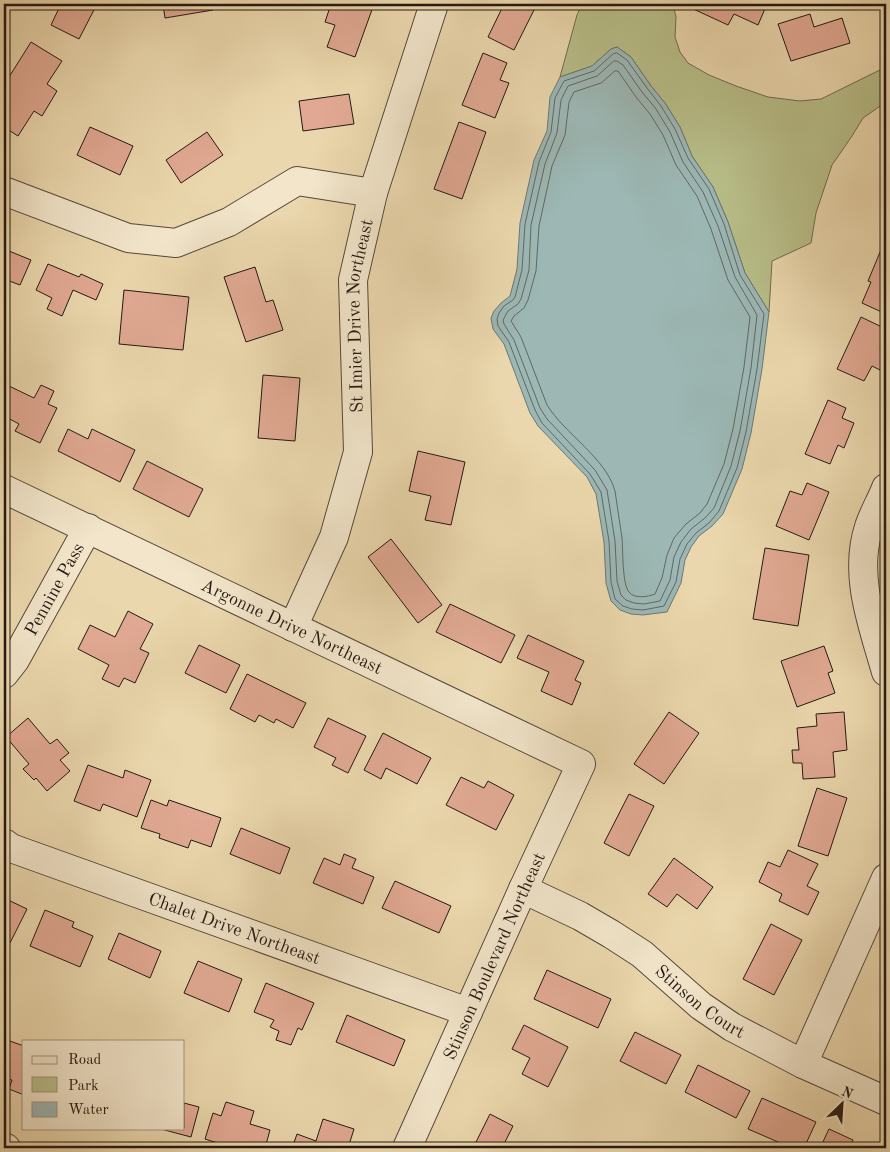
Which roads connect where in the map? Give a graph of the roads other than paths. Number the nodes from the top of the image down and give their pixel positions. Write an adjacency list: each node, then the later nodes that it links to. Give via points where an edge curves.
1 (434, 4): 3 (street, St Imier Drive Northeast)
2 (4, 191): 3 (street, via 128,238 176,243 229,222 297,180)
3 (373, 193): 7 (street, St Imier Drive Northeast, via 353,280 358,452 334,537)
4 (4, 488): 6 (street, Argonne Drive Northeast)
5 (886, 488): 8 (street, via 869,528 863,570 866,597)
6 (88, 528): 7 (street, Argonne Drive Northeast); 9 (street, Pennine Pass, via 15,660)
7 (293, 627): 10 (street, Argonne Drive Northeast)
8 (886, 672)
9 (4, 674)
10 (581, 764): 13 (street, Stinson Boulevard Northeast)
11 (4, 843): 14 (street, Chalet Drive Northeast)
12 (886, 878): 15 (street)
13 (523, 889): 14 (street, Stinson Boulevard Northeast); 15 (street, Stinson Court, via 611,934 642,954 701,1006 732,1028)
14 (468, 1012): 17 (street, Stinson Boulevard Northeast)
15 (803, 1064): 16 (street, Stinson Court)
16 (886, 1101)
17 (407, 1148)

